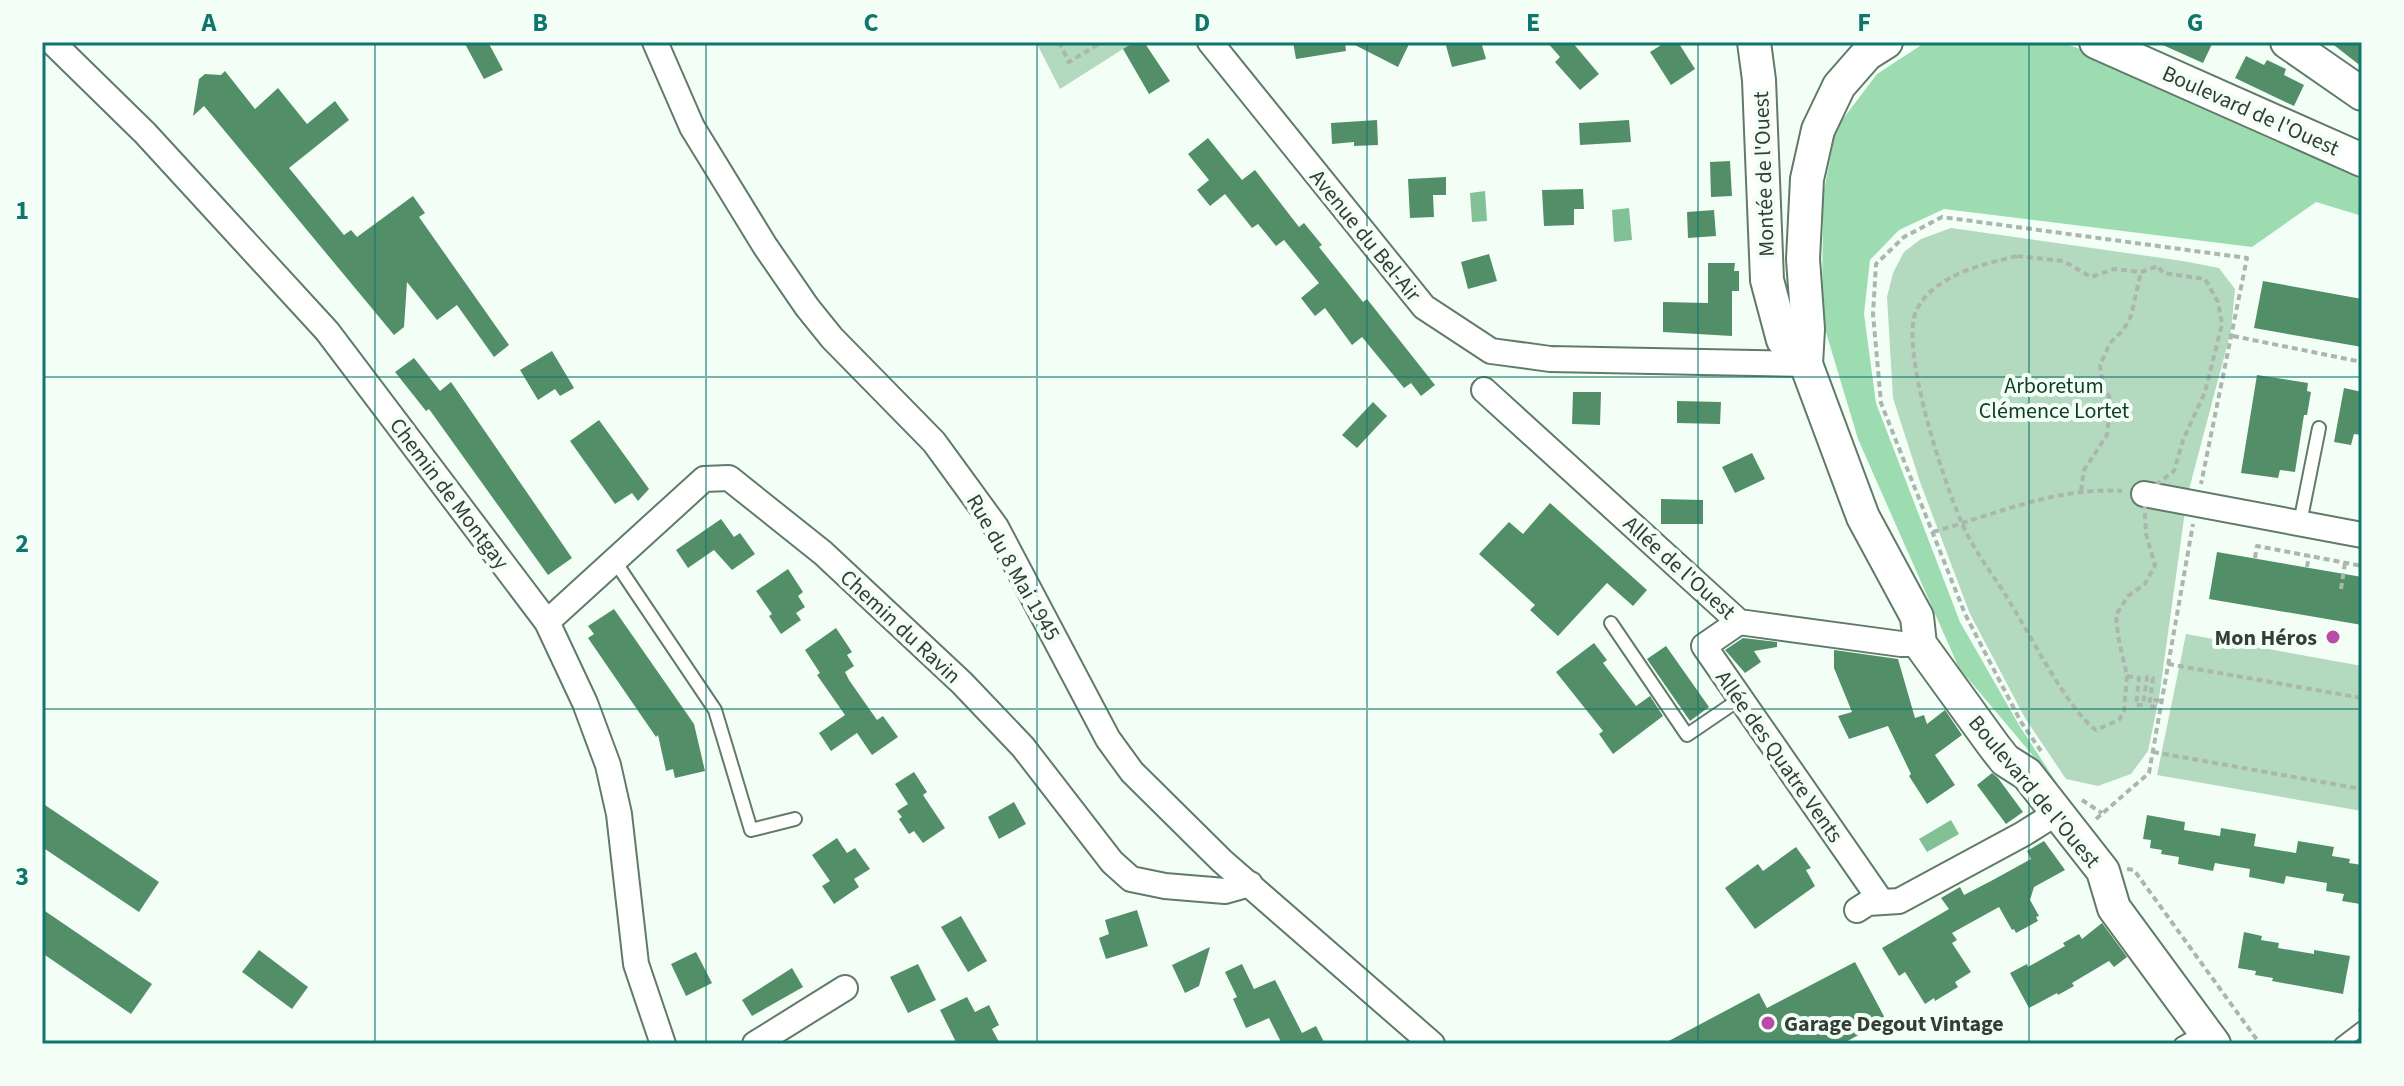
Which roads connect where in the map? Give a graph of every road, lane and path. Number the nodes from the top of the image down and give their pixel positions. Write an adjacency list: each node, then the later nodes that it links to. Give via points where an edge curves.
1 (52, 42): 34 (street, Chemin de Montgay, via 145,133 327,331)
2 (655, 42): 54 (street, Rue du 8 Mai 1945, via 692,127 807,307 934,442 996,527 1108,739 1174,815)
3 (1059, 42): 4 (path, via 1069,62)
4 (1102, 42)
5 (1210, 42): 17 (street, Avenue du Bel-Air, via 1424,307 1491,351 1550,359)
6 (1754, 42): 13 (street, Montée de l'Ouest, via 1767,280)
7 (1886, 42): 14 (street, Boulevard de l'Ouest, via 1867,54 1839,86 1818,130 1807,179 1803,259)
8 (2096, 42): 11 (street, Boulevard de l'Ouest)
9 (2287, 42): 10 (street)
10 (2362, 94)
11 (2362, 160)
12 (2141, 272): 20 (path, via 2131,316 2100,365 2111,400 2107,435 2084,470); 21 (path, via 2158,266 2163,273 2205,279 2218,302 2222,324 2205,392 2174,471); 24 (path, via 2114,269 2091,277 2063,261 2017,256 1960,273 1936,287 1917,309 1912,356)
13 (1774, 306): 14 (street); 17 (street, Montée de l'Ouest, via 1783,340)
14 (1808, 329): 17 (street, Boulevard de l'Ouest)
15 (2233, 336): 16 (path); 22 (path); 25 (path, via 2247,258 1942,217 1904,237 1876,264 1873,314 1881,403)
16 (2362, 362)
17 (1806, 364): 37 (street, Boulevard de l'Ouest, via 1863,517 1917,617)
18 (1484, 390): 35 (street, Allée de l'Ouest)
19 (2319, 428): 23 (lane)
20 (2081, 491): 21 (path); 24 (path)
21 (2135, 492): 22 (street); 39 (path, via 2155,565 2116,615)
22 (2196, 503): 23 (street); 38 (path)
23 (2300, 523): 26 (street)
24 (1962, 524): 25 (path); 40 (path, via 2087,724 2096,730 2119,720)
25 (1933, 532): 48 (path, via 1965,614 2021,722)
26 (2357, 534): 30 (path)
27 (2309, 556): 28 (path, via 2257,546); 30 (path); 32 (path)
28 (2255, 558)
29 (614, 560): 34 (street, Chemin du Ravin); 52 (lane, via 715,710 751,830); 54 (street, Chemin du Ravin, via 704,479 729,478 900,623 1023,747 1131,879 1225,891)
30 (2345, 563): 31 (path); 33 (path)
31 (2362, 566)
32 (2307, 567)
33 (2341, 589)
34 (547, 622): 60 (street, Chemin de Montgay, via 608,765 619,814 636,964)
35 (1739, 622): 37 (street, Allée de l'Ouest); 45 (street, Allée des Quatre Vents, via 1704,646)
36 (1611, 623): 45 (lane, via 1687,735)
37 (1920, 644): 50 (street, Boulevard de l'Ouest, via 2005,760)
38 (2168, 664): 43 (path); 44 (path)
39 (2127, 676): 40 (path); 41 (path, via 2139,678)
40 (2125, 687): 41 (path)
41 (2138, 689): 42 (path); 42 (path, via 2136,705 2143,705)
42 (2148, 691): 43 (path); 46 (path, via 2149,706)
43 (2163, 694): 46 (path)
44 (2362, 698)
45 (1740, 699): 55 (street, Allée des Quatre Vents)
46 (2162, 701): 47 (path)
47 (2153, 752): 49 (path); 51 (path, via 2149,773)
48 (2046, 758)
49 (2362, 789)
50 (2068, 813): 51 (path); 51 (path); 55 (street, via 1899,901); 59 (street, Boulevard de l'Ouest, via 2103,871 2114,908)
51 (2102, 813)
52 (795, 819)
53 (2120, 869): 63 (path, via 2134,870)
54 (1250, 884): 62 (street, Rue du 8 Mai 1945)
55 (1881, 901): 56 (street)
56 (1857, 910)
57 (845, 988): 61 (street)
58 (2362, 1028): 64 (lane)
59 (2200, 1040)
60 (663, 1044)
61 (755, 1044)
62 (1432, 1044)
63 (2260, 1044)
64 (2341, 1044)

